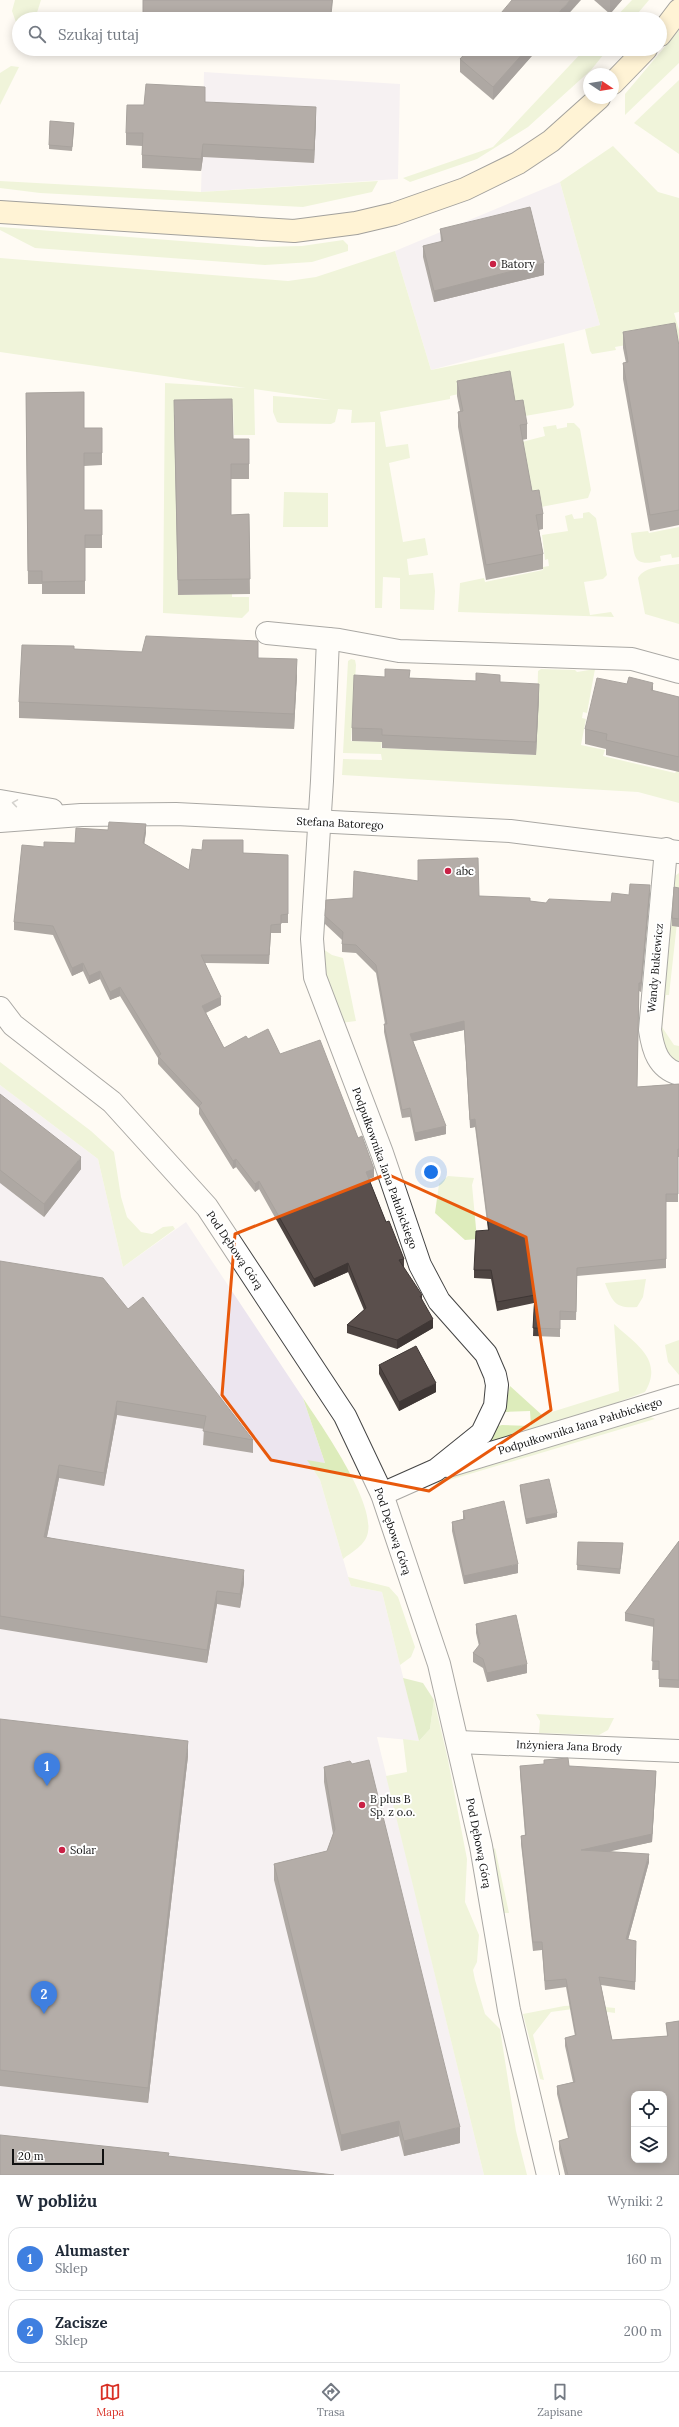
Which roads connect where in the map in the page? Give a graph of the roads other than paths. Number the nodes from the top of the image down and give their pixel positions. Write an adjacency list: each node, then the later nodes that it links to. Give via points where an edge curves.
1 (679, 10): 2 (street)
2 (667, 26)
3 (639, 56): 4 (street)
4 (619, 77)
5 (592, 104): 6 (street, via 551,141 518,164 465,189 394,214 356,223 294,232)
6 (0, 212)
7 (267, 633): 8 (street)
8 (328, 639): 9 (street, via 399,651 632,659); 13 (street, Podpułkownika Jana Pałubickiego)
9 (679, 672)
10 (0, 801): 11 (street, one-way to 10)
11 (81, 815): 12 (street, Stefana Batorego); 13 (street, Stefana Batorego, via 176,814)
12 (0, 821)
13 (318, 823): 14 (street, Stefana Batorego, via 510,831); 18 (street, Podpułkownika Jana Pałubickiego, via 312,939 315,977 382,1153 420,1266 439,1301 486,1354 495,1375 497,1397 488,1424 482,1433)
14 (673, 850): 16 (street, Wandy Bukiewicz, via 650,1030 654,1053 668,1068)
15 (0, 1008): 19 (street, Pod Dębową Górą, via 13,1026 112,1102 207,1207 345,1416)
16 (679, 1074)
17 (679, 1396): 18 (street, Podpułkownika Jana Pałubickiego)
18 (436, 1470): 19 (street, Podpułkownika Jana Pałubickiego)
19 (382, 1494): 20 (street, Pod Dębową Górą, via 439,1664)
20 (458, 1742): 21 (street, Inżyniera Jana Brody); 22 (street, Pod Dębową Górą, via 481,1846 509,2010)
21 (679, 1751)
22 (548, 2175)

